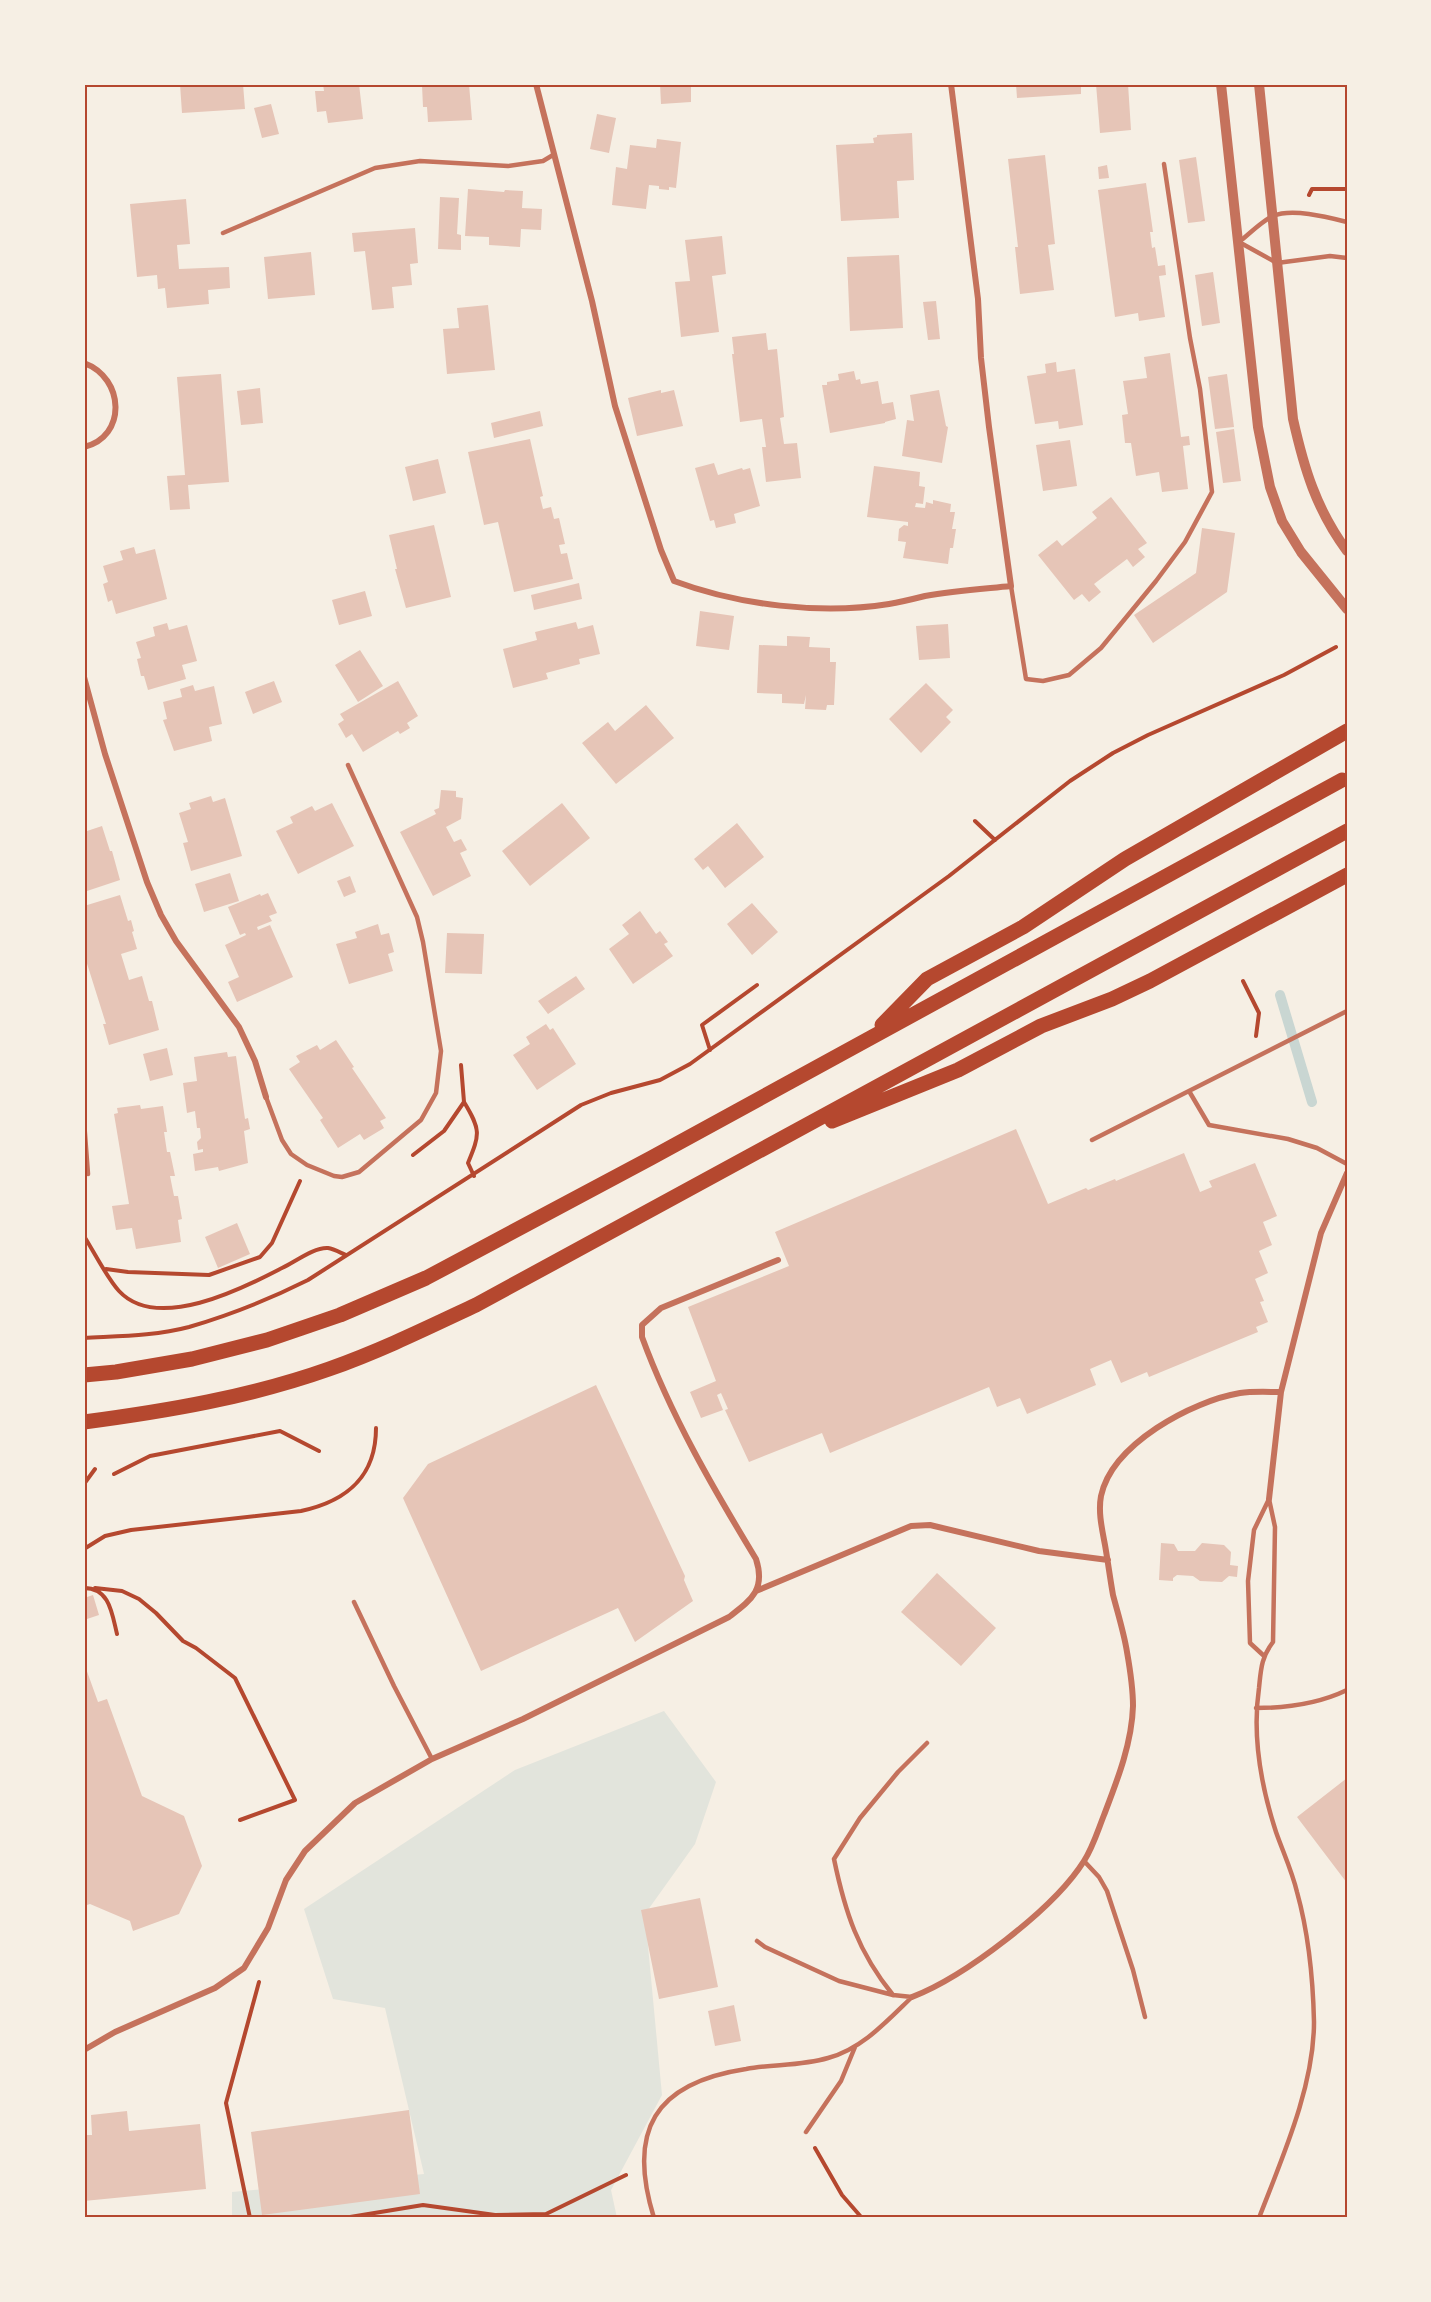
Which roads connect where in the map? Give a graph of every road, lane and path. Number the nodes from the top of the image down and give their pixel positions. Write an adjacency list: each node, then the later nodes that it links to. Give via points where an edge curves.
1 (536, 84): 5 (street)
2 (951, 84): 18 (street, via 978,299 989,427)
3 (1221, 84): 12 (street)
4 (1259, 84): 9 (street)
5 (553, 155): 11 (lane, via 543,161 508,166 420,161 375,168); 18 (street, via 615,406 674,581 733,597 816,608 889,604)
6 (1164, 164): 18 (lane, via 1200,388 1212,492 1185,542 1156,581 1101,648 1069,675 1043,681 1026,679)
7 (1331, 188): 8 (path)
8 (1347, 189)
9 (1273, 216): 10 (lane, via 1300,213); 12 (lane); 14 (street)
10 (1347, 222)
11 (223, 233)
12 (1239, 242): 14 (lane); 19 (street, via 1258,427 1270,486 1282,520 1301,552)
13 (1347, 258): 14 (lane, via 1330,256)
14 (1277, 263): 17 (street, via 1293,418 1303,463 1316,500)
15 (84, 363): 16 (street, via 105,376 115,401 109,428 100,439)
16 (84, 447)
17 (1347, 551)
18 (1011, 585)
19 (1347, 609)
20 (1336, 647): 27 (path, via 1113,753)
21 (84, 677): 36 (street, via 105,754 161,915 239,1027)
22 (1347, 731): 32 (main road, via 1125,859 1023,927 927,979)
23 (348, 765): 42 (lane, via 417,917 440,1062 436,1093 421,1120 359,1172 334,1176)
24 (1342, 780): 32 (main road)
25 (975, 821): 27 (path)
26 (1347, 831): 40 (main road)
27 (995, 840): 33 (path)
28 (1347, 875): 40 (main road, via 1112,999 1041,1026 958,1070)
29 (1243, 981): 34 (path, via 1258,1013)
30 (757, 985): 33 (path, via 702,1025)
31 (1347, 1011): 34 (lane)
32 (870, 1037): 51 (main road, via 482,1250 340,1315 267,1340 192,1359)
33 (710, 1050): 45 (path, via 660,1080 581,1105)
34 (1250, 1060): 35 (lane)
35 (1189, 1091): 39 (lane); 41 (lane, via 1209,1125 1288,1139 1317,1148)
36 (266, 1097): 42 (lane, via 282,1140 291,1154)
37 (464, 1102): 45 (path, via 478,1131 468,1163)
38 (84, 1121): 44 (lane)
39 (1092, 1140)
40 (762, 1150): 53 (main road, via 476,1305 395,1343 248,1394 166,1412)
41 (1347, 1164)
42 (307, 1165): 49 (path, via 272,1243 260,1257 209,1275)
43 (1347, 1173): 52 (street, via 1321,1233)
44 (88, 1174)
45 (474, 1176): 47 (path)
46 (84, 1236): 49 (path)
47 (347, 1255): 49 (path, via 328,1248 314,1252 223,1295 166,1309 136,1303 119,1291); 50 (path, via 274,1297 188,1327)
48 (777, 1260): 64 (street, via 661,1308 642,1325 642,1337 670,1407 756,1559)
49 (105, 1269)
50 (84, 1338)
51 (84, 1375)
52 (1281, 1392): 59 (street); 61 (street, via 1240,1393 1207,1402 1153,1431 1126,1453 1107,1478 1101,1496 1099,1512)
53 (84, 1422)
54 (376, 1428): 60 (path, via 373,1455 358,1484 322,1507 131,1530 105,1536)
55 (319, 1451): 57 (path, via 280,1431 150,1456)
56 (95, 1469): 58 (path)
57 (114, 1474)
58 (84, 1485)
59 (1269, 1499): 67 (lane, via 1275,1527 1273,1642); 67 (lane, via 1254,1530 1248,1581 1250,1643)
60 (84, 1549)
61 (1108, 1560): 64 (street, via 1039,1551 930,1525 910,1526); 73 (street, via 1128,1653 1133,1706 1119,1775)
62 (84, 1588): 63 (path)
63 (95, 1588): 66 (path, via 109,1604); 72 (path, via 122,1591 139,1599 183,1641 235,1678 296,1800)
64 (756, 1591): 71 (street, via 751,1600 729,1617)
65 (354, 1602): 71 (lane)
66 (117, 1634)
67 (1263, 1655): 69 (lane)
68 (1347, 1690): 69 (lane, via 1295,1706)
69 (1256, 1708): 87 (lane, via 1265,1795 1297,1891 1311,1959 1314,2020 1303,2091)
70 (927, 1743): 76 (lane, via 860,1818 834,1859 863,1954)
71 (432, 1760): 80 (street, via 355,1803 304,1851 286,1880 268,1928 244,1968 215,1988 115,2032)
72 (240, 1820)
73 (1084, 1860): 77 (street, via 1044,1907 1003,1941 958,1975); 78 (lane, via 1107,1891)
74 (757, 1941): 76 (lane, via 839,1981)
75 (259, 1982): 83 (path, via 226,2103)
76 (893, 1995): 77 (lane)
77 (912, 1997): 79 (lane)
78 (1145, 2017)
79 (855, 2047): 81 (lane, via 842,2081); 82 (lane, via 828,2058 746,2069 683,2088 660,2107 647,2131)
80 (84, 2050)
81 (806, 2132): 86 (path, via 842,2194)
82 (643, 2166): 84 (path, via 546,2214 495,2215 423,2205); 85 (lane)
83 (250, 2218)
84 (344, 2218)
85 (654, 2218)
86 (862, 2218)
87 (1259, 2218)

